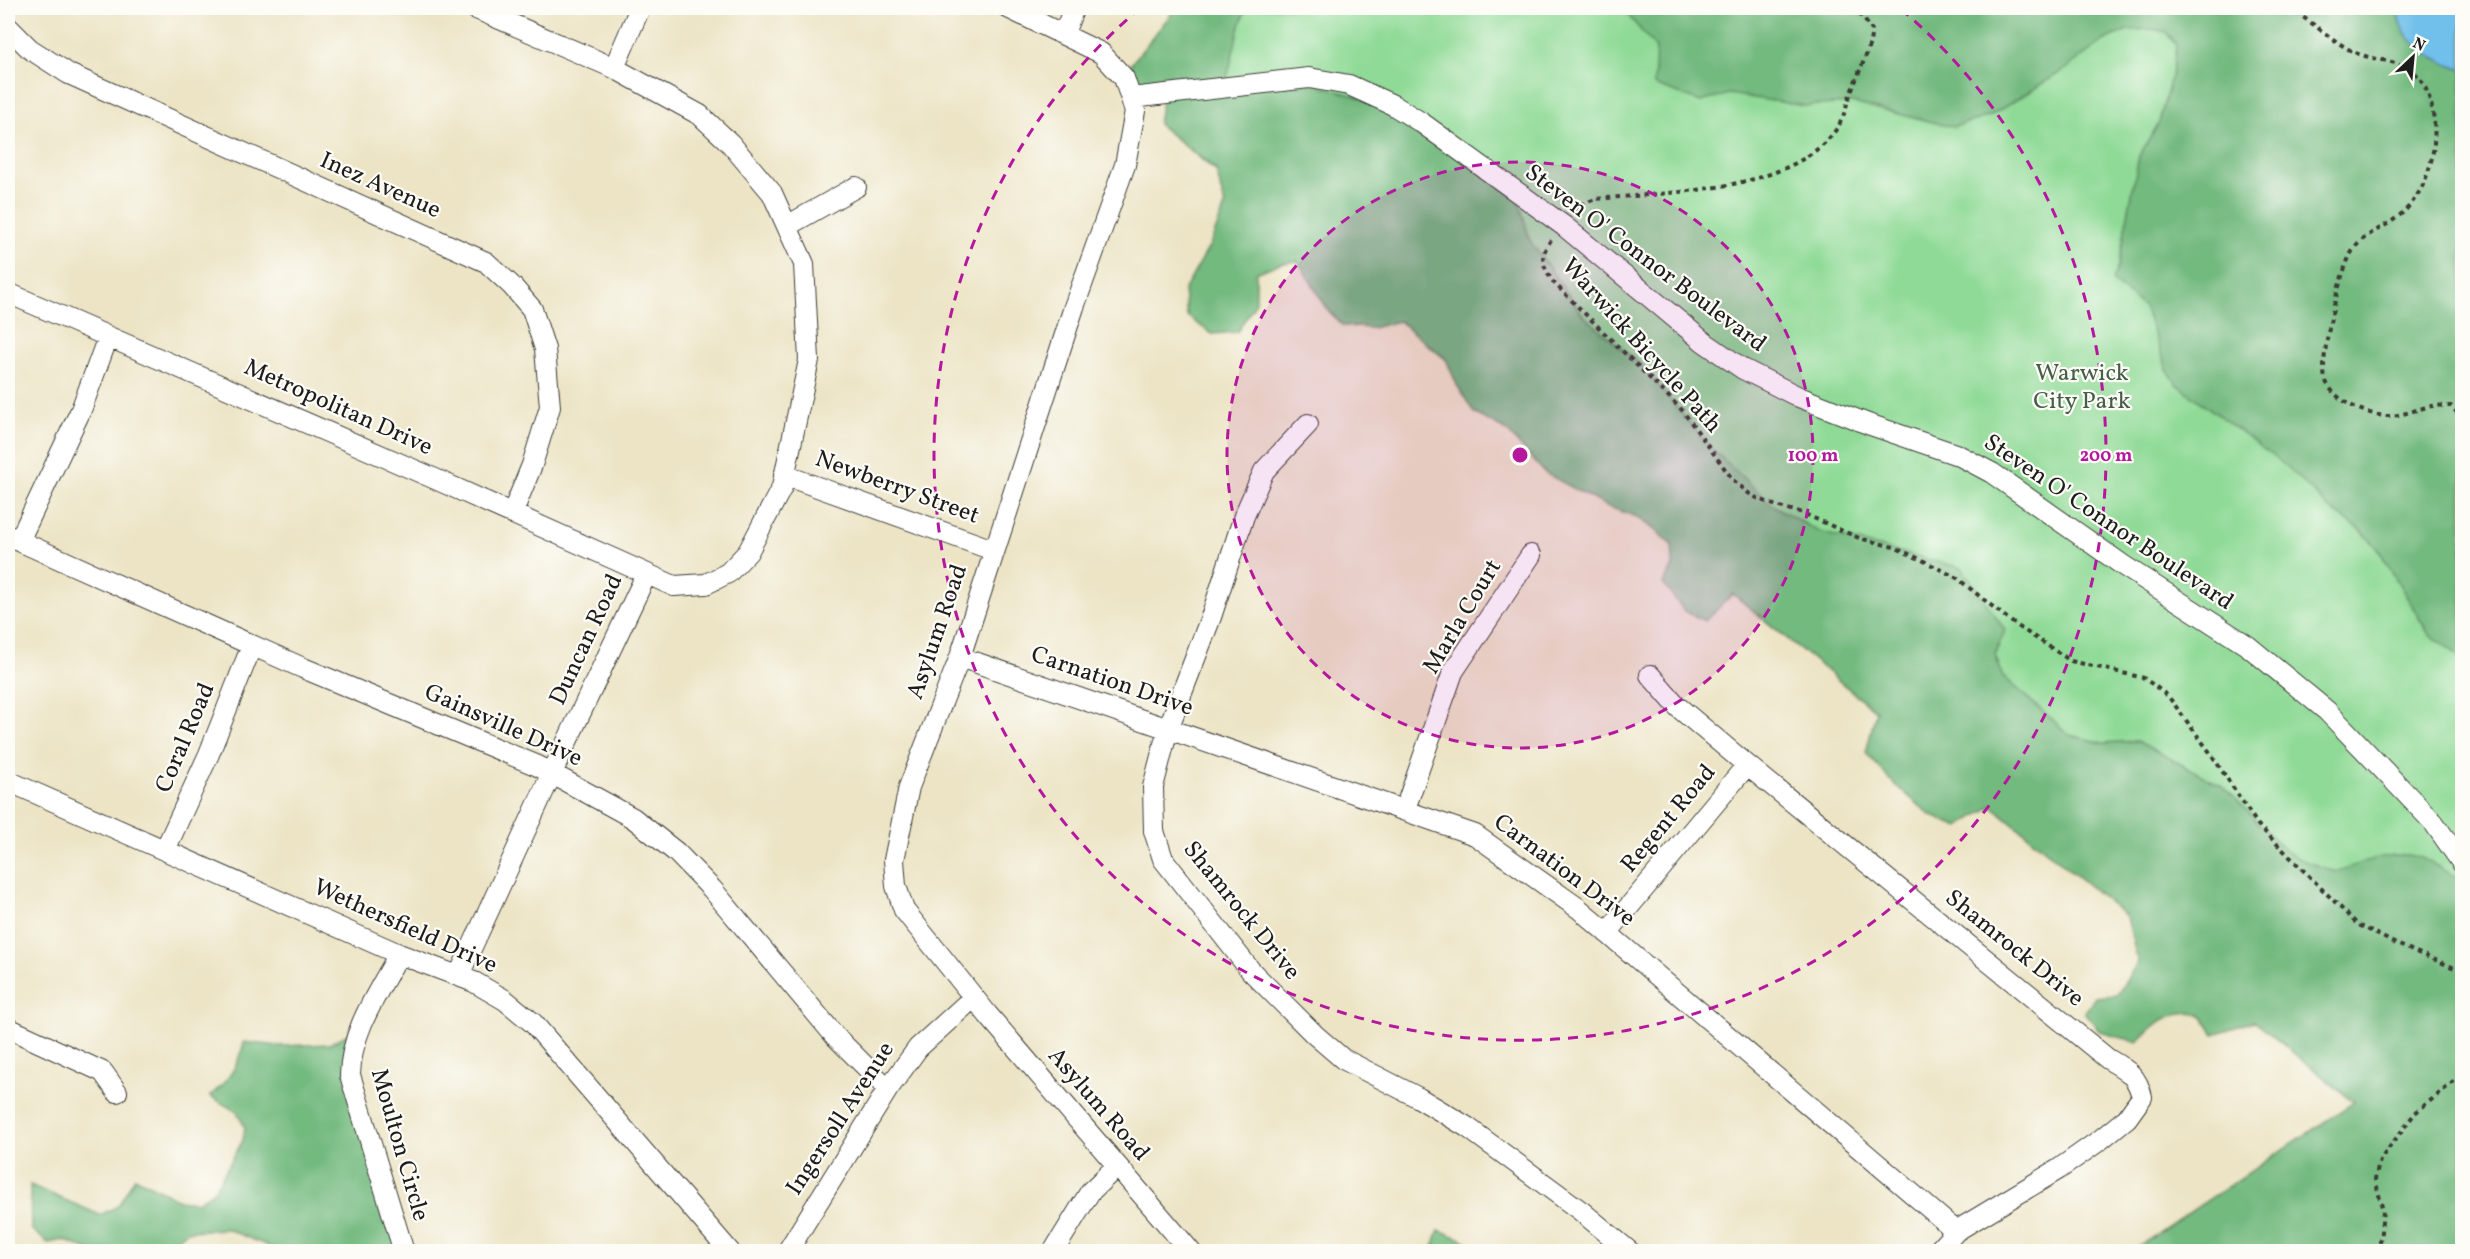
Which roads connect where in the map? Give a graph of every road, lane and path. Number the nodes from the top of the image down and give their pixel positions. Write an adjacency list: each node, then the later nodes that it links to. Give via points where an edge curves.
1 (474, 8): 9 (street, Duncan Road)
2 (640, 8): 9 (street)
3 (1008, 8): 8 (street, Asylum Road)
4 (1074, 8): 8 (street)
5 (1791, 8): 13 (path, Warwick Bicycle Path, via 1846,8 1857,12 1872,30 1869,50 1839,125 1811,155 1773,174 1734,184 1596,199 1579,205)
6 (2288, 8): 16 (path, via 2356,53 2396,62 2415,73 2430,102 2435,135 2428,170 2412,204 2366,236 2352,251 2334,306 2325,378 2333,392 2357,408 2380,416 2451,406)
7 (8, 27): 19 (street, Inez Avenue, via 30,49 69,74 486,262 512,286 532,309 545,349 550,407)
8 (1064, 33): 10 (street, Asylum Road, via 1101,53 1124,78)
9 (614, 68): 12 (street, Duncan Road, via 700,116 772,193)
10 (1131, 98): 13 (street, Steven O' Connor Boulevard, via 1309,78 1349,85 1422,123); 21 (street, Asylum Road, via 1135,111 1125,165)
11 (856, 187): 12 (street)
12 (787, 226): 18 (street, Duncan Road, via 804,264 809,360)
13 (1564, 226): 33 (street, Steven O' Connor Boulevard, via 1704,342 1743,369 1799,397 1958,454 2248,646 2327,711 2434,823); 36 (path, Warwick Bicycle Path, via 1543,252 1544,267 1552,281 1682,410 1743,488 1779,507 1800,512 1858,538 1894,546 1949,574 2071,661 2144,678 2168,696 2258,825 2357,924)
14 (8, 293): 15 (street, Metropolitan Drive)
15 (108, 337): 19 (street, Metropolitan Drive); 20 (street, via 81,410)
16 (2463, 418)
17 (1308, 424): 27 (street, Shamrock Drive, via 1264,471 1244,516)
18 (784, 475): 21 (street, Newberry Street); 23 (street, Duncan Road, via 782,487 748,552 728,573 706,584 674,586)
19 (512, 514): 23 (street, Metropolitan Drive)
20 (13, 538): 24 (street, Gainsville Drive)
21 (993, 550): 25 (street, Asylum Road)
22 (1531, 555): 31 (street, Marla Court, via 1453,672)
23 (646, 574): 29 (street, Duncan Road)
24 (252, 645): 29 (street, Gainsville Drive); 32 (street, Coral Road, via 209,754)
25 (960, 657): 27 (street, Carnation Drive); 38 (street, Asylum Road, via 909,787 894,860 896,886 904,910)
26 (1650, 675): 28 (street, Shamrock Drive, via 1678,707)
27 (1168, 729): 31 (street, Carnation Drive); 50 (street, Shamrock Drive, via 1153,787 1154,831 1163,859 1251,971 1343,1059 1467,1127)
28 (1747, 765): 34 (street, Regent Road); 44 (street, Shamrock Drive, via 2138,1082 2142,1097 2127,1118 2059,1168)
29 (552, 773): 37 (street, Duncan Road); 41 (street, Gainsville Drive, via 633,818 676,852 730,908 835,1036)
30 (8, 781): 32 (street, Wethersfield Drive)
31 (1405, 809): 34 (street, Carnation Drive, via 1475,835)
32 (165, 849): 35 (street, Wethersfield Drive)
33 (2463, 863)
34 (1607, 933): 44 (street, Carnation Drive)
35 (399, 954): 37 (street, Wethersfield Drive); 45 (street, Moulton Circle, via 358,1029 350,1075)
36 (2463, 971)
37 (459, 975): 46 (street, Wethersfield Drive, via 497,995 533,1023)
38 (973, 998): 41 (street, Ingersoll Avenue, via 918,1048); 43 (street, Asylum Road)
39 (8, 1028): 42 (street, via 103,1072)
40 (2463, 1075): 52 (path, via 2415,1113 2380,1160 2375,1179 2383,1212)
41 (888, 1089): 47 (street, Ingersoll Avenue)
42 (117, 1092)
43 (1117, 1166): 48 (street, via 1090,1192); 49 (street, Asylum Road)
44 (1956, 1231): 51 (street, Shamrock Drive)
45 (404, 1251)
46 (730, 1251)
47 (787, 1251)
48 (1053, 1251)
49 (1191, 1251)
50 (1630, 1251)
51 (1937, 1251)
52 (2379, 1251)

